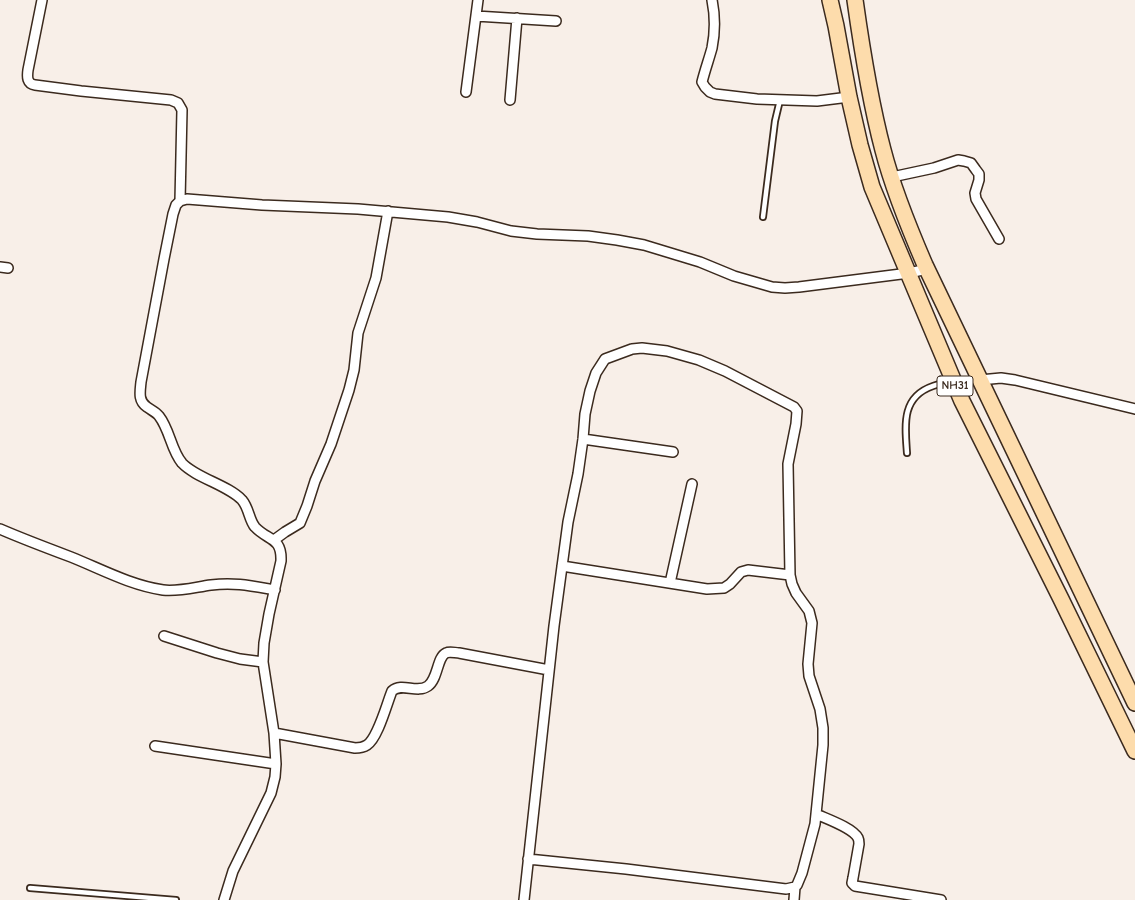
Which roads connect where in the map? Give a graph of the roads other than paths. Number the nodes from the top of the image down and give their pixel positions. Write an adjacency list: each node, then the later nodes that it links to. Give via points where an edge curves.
1 (42, 0): 14 (street, via 28,70 29,82 35,85 171,100 178,103 182,110)
2 (478, 0): 6 (street)
3 (712, 0): 12 (street, via 714,33 702,82 705,88 715,94)
4 (830, 0): 10 (highway, NH31)
5 (855, 0): 13 (highway, NH31, via 867,80 883,151)
6 (476, 16): 7 (street); 9 (street)
7 (517, 18): 8 (street); 11 (street)
8 (556, 21)
9 (466, 92)
10 (849, 96): 12 (street, via 817,101); 19 (highway, NH31, via 872,187)
11 (510, 100)
12 (780, 100): 16 (lane, via 774,121)
13 (892, 177): 17 (street, via 958,160 970,164 979,174 976,199); 18 (highway, NH31)
14 (180, 201): 15 (street, via 187,199); 28 (street, via 173,214 140,398 162,421 183,463 233,493 242,501 256,528)
15 (388, 211): 19 (street, via 448,216 511,231 588,236 644,245 772,287 799,287); 28 (street, via 376,278 358,333 354,370 331,444 300,523)
16 (763, 216)
17 (999, 239)
18 (927, 269): 19 (street); 21 (highway, NH31)
19 (909, 273): 20 (highway, NH31)
20 (953, 380): 25 (lane, via 932,386 912,402 905,426); 39 (highway, NH31)
21 (980, 380): 22 (street, via 1015,380); 36 (highway, NH31)
22 (1135, 409)
23 (583, 439): 24 (street); 29 (street); 30 (street, via 585,414 596,373 605,359 632,349 667,351 699,360 794,407 797,415 788,464)
24 (673, 452)
25 (907, 453)
26 (692, 484): 31 (street)
27 (0, 529): 32 (street, via 147,587 165,590 234,584)
28 (274, 540): 32 (street, via 282,554)
29 (562, 566): 31 (street); 35 (street)
30 (790, 575): 31 (street, via 748,570 741,572 724,588 716,589); 41 (street, via 796,593 809,611 812,623 809,676 820,709 823,728)
31 (670, 583)
32 (275, 590): 34 (street, via 264,643)
33 (164, 636): 34 (street, via 240,659)
34 (263, 662): 37 (street)
35 (549, 670): 37 (street, via 459,653 445,653 435,677 427,687 396,688 392,691 376,733 365,746 355,748); 42 (street)
36 (1135, 703)
37 (274, 733): 40 (street)
38 (154, 746): 40 (street)
39 (1135, 751)
40 (276, 764): 46 (street, via 271,793 233,871)
41 (816, 814): 43 (street, via 802,873); 49 (street, via 850,830 859,839 852,882 855,886)
42 (528, 859): 43 (street, via 792,889); 47 (street)
43 (795, 887): 48 (street)
44 (30, 888): 45 (lane)
45 (176, 900)
46 (224, 900)
47 (524, 900)
48 (794, 900)
49 (941, 900)

